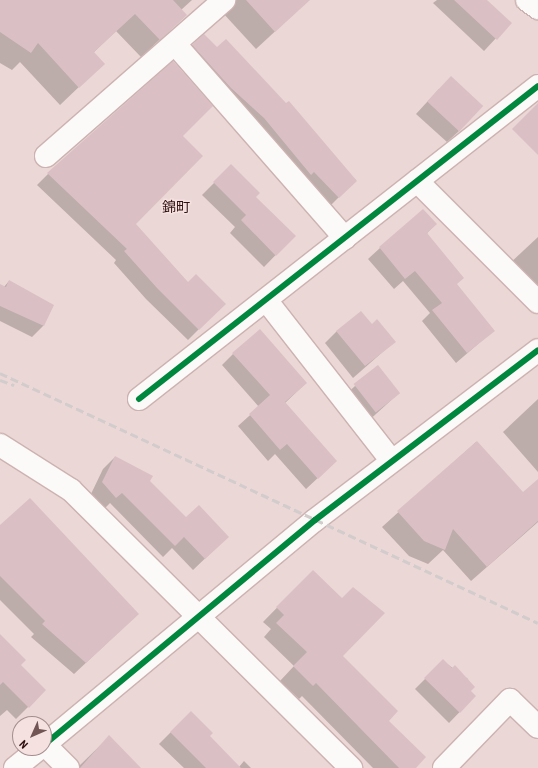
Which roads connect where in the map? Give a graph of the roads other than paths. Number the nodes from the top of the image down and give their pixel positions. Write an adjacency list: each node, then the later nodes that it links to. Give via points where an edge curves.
1 (224, 0): 4 (street)
2 (528, 0): 3 (street)
3 (538, 8)
4 (175, 44): 6 (street); 8 (street)
5 (538, 86): 7 (street)
6 (46, 156)
7 (417, 181): 8 (street); 10 (street)
8 (345, 238): 9 (street)
9 (266, 300): 12 (street); 14 (street)
10 (538, 302)
11 (538, 350): 14 (street)
12 (139, 399)
13 (5, 454): 15 (street, via 71,490)
14 (391, 460): 15 (street)
15 (200, 618): 17 (street); 22 (street)
16 (538, 726): 23 (street, via 510,700)
17 (52, 738)
18 (52, 752): 21 (street)
19 (30, 756): 20 (street)
20 (15, 768)
21 (68, 768)
22 (351, 768)
23 (444, 768)

